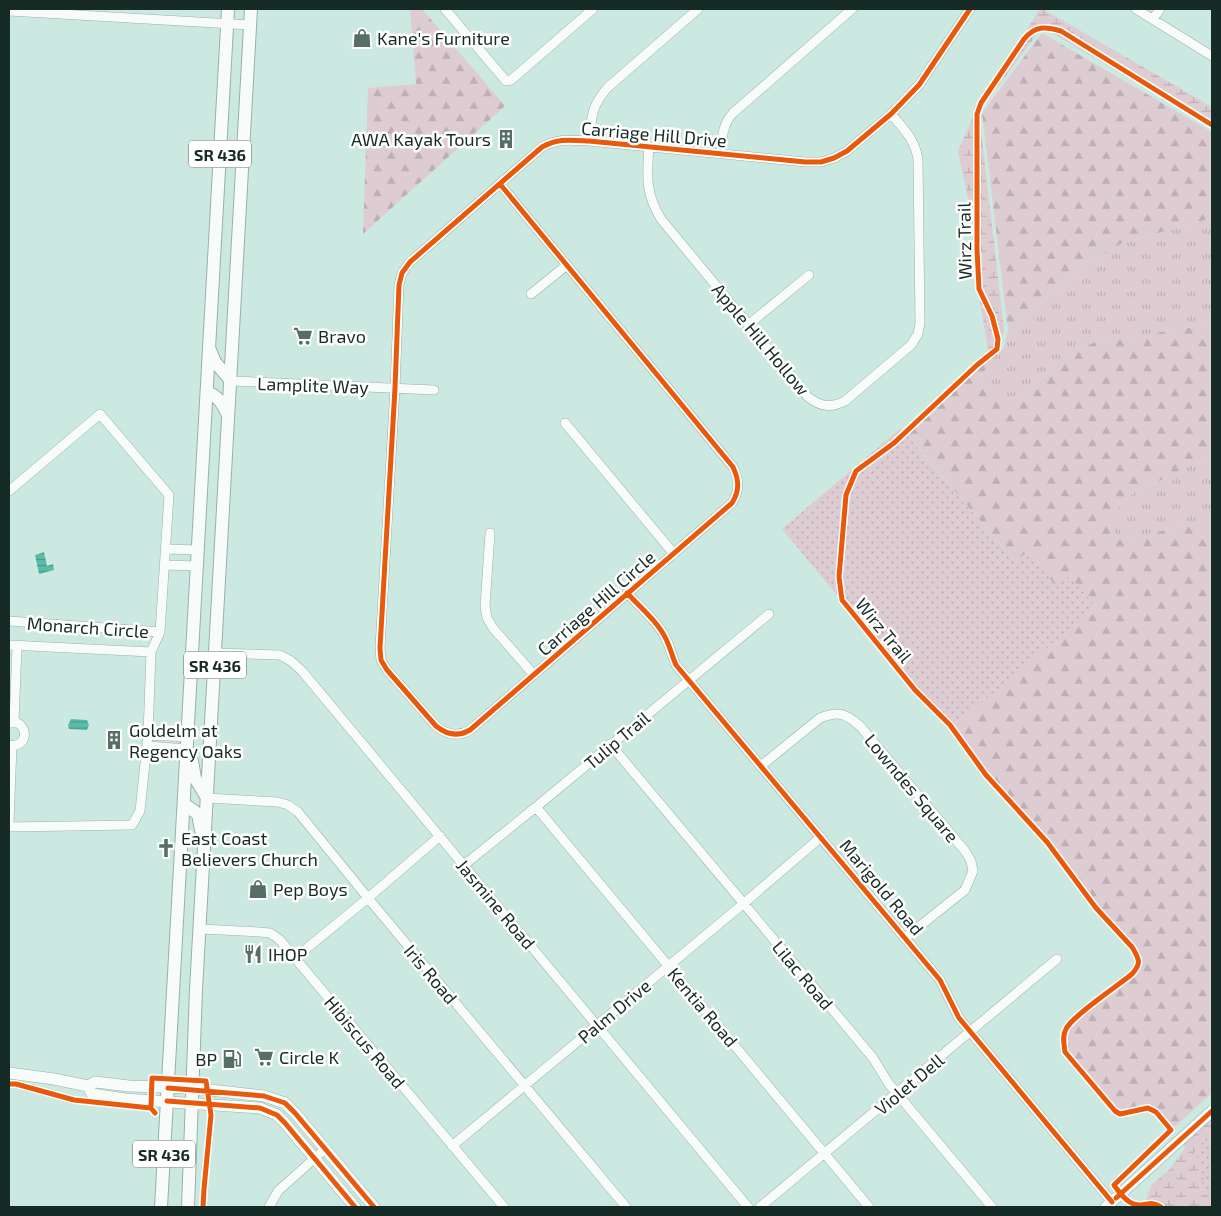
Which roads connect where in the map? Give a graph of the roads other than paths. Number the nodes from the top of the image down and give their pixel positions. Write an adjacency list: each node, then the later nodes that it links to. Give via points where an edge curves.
1 (228, 9): 12 (main road, SR 436)
2 (251, 9): 13 (main road, SR 436)
3 (445, 9): 4 (street, via 506,81)
4 (593, 9)
5 (698, 9): 16 (street, via 596,101)
6 (852, 9): 18 (street, via 727,119 722,131)
7 (970, 9): 15 (street, Carriage Hill Drive, via 919,85)
8 (1136, 9): 11 (street)
9 (1160, 9): 11 (street)
10 (9, 11): 12 (street)
11 (1153, 19): 14 (street)
12 (227, 24): 13 (street); 24 (main road, SR 436)
13 (250, 25): 25 (main road, SR 436)
14 (1212, 56)
15 (892, 114): 18 (street, Carriage Hill Drive, via 847,150 821,162); 23 (street, Apple Hill Hollow, via 912,138 918,159 920,323 911,345 845,401 825,406 808,397)
16 (589, 141): 17 (street, Carriage Hill Drive); 19 (street, Carriage Hill Drive, via 552,141)
17 (649, 146): 18 (street, Carriage Hill Drive); 23 (street, Apple Hill Hollow, via 646,179 653,206)
18 (720, 154)
19 (500, 184): 20 (street, Carriage Hill Circle); 26 (street, Carriage Hill Drive, via 410,262 402,273)
20 (567, 265): 22 (street); 35 (street, Carriage Hill Circle, via 733,467 737,476 737,494 732,503)
21 (809, 275): 23 (street)
22 (531, 294)
23 (748, 325)
24 (209, 348): 25 (main road, via 215,362); 28 (main road, SR 436)
25 (231, 381): 26 (street, Lamplite Way); 29 (main road, SR 436)
26 (395, 388): 27 (street, Lamplite Way); 45 (street, Carriage Hill Circle, via 380,648 382,660 436,726 454,735 470,730)
27 (434, 390)
28 (207, 392): 29 (main road, via 221,401); 34 (main road, SR 436)
29 (229, 417): 44 (main road, SR 436)
30 (565, 423): 35 (street)
31 (9, 491): 33 (street, Monarch Circle, via 100,414 169,495)
32 (490, 533): 45 (street, via 487,618)
33 (166, 549): 34 (street); 36 (street, Monarch Circle)
34 (198, 550): 37 (main road, SR 436)
35 (674, 554): 38 (street, Carriage Hill Circle)
36 (165, 565): 37 (street); 41 (street, Monarch Circle)
37 (198, 566): 49 (main road, SR 436)
38 (627, 593): 45 (street, Carriage Hill Circle); 46 (street, Marigold Road, via 661,631 676,665)
39 (769, 614): 46 (street, Tulip Trail)
40 (9, 621): 41 (street, Monarch Circle)
41 (160, 632): 43 (street)
42 (13, 645): 43 (street); 47 (street)
43 (151, 652): 48 (street)
44 (216, 653): 54 (main road, SR 436); 59 (street, Jasmine Road, via 280,655 291,661)
45 (534, 675)
46 (688, 680): 50 (street, Tulip Trail); 53 (street, Marigold Road)
47 (11, 722): 51 (street, via 22,726 25,735 21,743)
48 (148, 735): 49 (street); 52 (street)
49 (188, 743): 52 (street); 54 (main road, via 195,778); 55 (main road, SR 436)
50 (610, 744): 56 (street, Tulip Trail); 64 (street, Lilac Road)
51 (11, 746): 57 (street)
52 (147, 746): 58 (street, via 140,811 132,825)
53 (762, 765): 60 (street, Marigold Road); 66 (street, Lowndes Square, via 820,718 832,713 842,714 860,726 965,851 973,871 965,890)
54 (207, 798): 61 (main road, SR 436); 63 (street, Iris Road, via 288,805 298,812)
55 (184, 804): 61 (main road, via 198,814); 75 (main road, SR 436)
56 (536, 807): 62 (street, Tulip Trail); 69 (street, Kentia Road)
57 (9, 822)
58 (9, 827)
59 (440, 836): 62 (street, Jasmine Road); 63 (street)
60 (821, 837): 64 (street, Palm Drive); 66 (street, Marigold Road)
61 (204, 848): 65 (main road, SR 436)
62 (464, 865): 70 (street, Jasmine Road)
63 (368, 898): 67 (street); 74 (street, Iris Road)
64 (744, 904): 69 (street, Palm Drive); 77 (street, Lilac Road, via 873,1058)
65 (200, 929): 67 (street, Hibiscus Road, via 270,933); 76 (main road, SR 436)
66 (906, 937): 71 (street, Marigold Road, via 940,980 959,1018)
67 (295, 958): 83 (street, Hibiscus Road)
68 (1057, 960): 71 (street, Violet Dell)
69 (669, 965): 70 (street, Palm Drive); 85 (street, Kentia Road)
70 (596, 1026): 74 (street, Palm Drive); 95 (street, Jasmine Road)
71 (971, 1032): 77 (street, Violet Dell); 87 (street, Marigold Road, via 1105,1192)
72 (9, 1074): 73 (street)
73 (88, 1086): 75 (street, via 95,1082); 79 (street, via 92,1094)
74 (525, 1086): 83 (street, Palm Drive); 94 (street, Iris Road)
75 (168, 1088): 76 (street); 79 (main road, SR 436)
76 (192, 1088): 78 (street); 80 (main road, SR 436)
77 (897, 1094): 85 (street, Violet Dell); 98 (street, Lilac Road)
78 (264, 1096): 81 (street); 84 (street, via 284,1103)
79 (167, 1101): 80 (street); 88 (main road, SR 436)
80 (191, 1103): 81 (street); 89 (main road, SR 436)
81 (260, 1108): 86 (street, via 277,1115)
82 (1212, 1111): 87 (street)
83 (452, 1146): 93 (street, Hibiscus Road)
84 (325, 1149): 86 (street); 92 (street)
85 (824, 1154): 96 (street, Violet Dell); 97 (street, Kentia Road)
86 (314, 1158): 90 (street, via 278,1191); 91 (street)
87 (1109, 1205)
88 (161, 1207)
89 (188, 1207)
90 (269, 1207)
91 (355, 1207)
92 (374, 1207)
93 (504, 1207)
94 (626, 1207)
95 (748, 1207)
96 (760, 1207)
97 (869, 1207)
98 (992, 1207)

